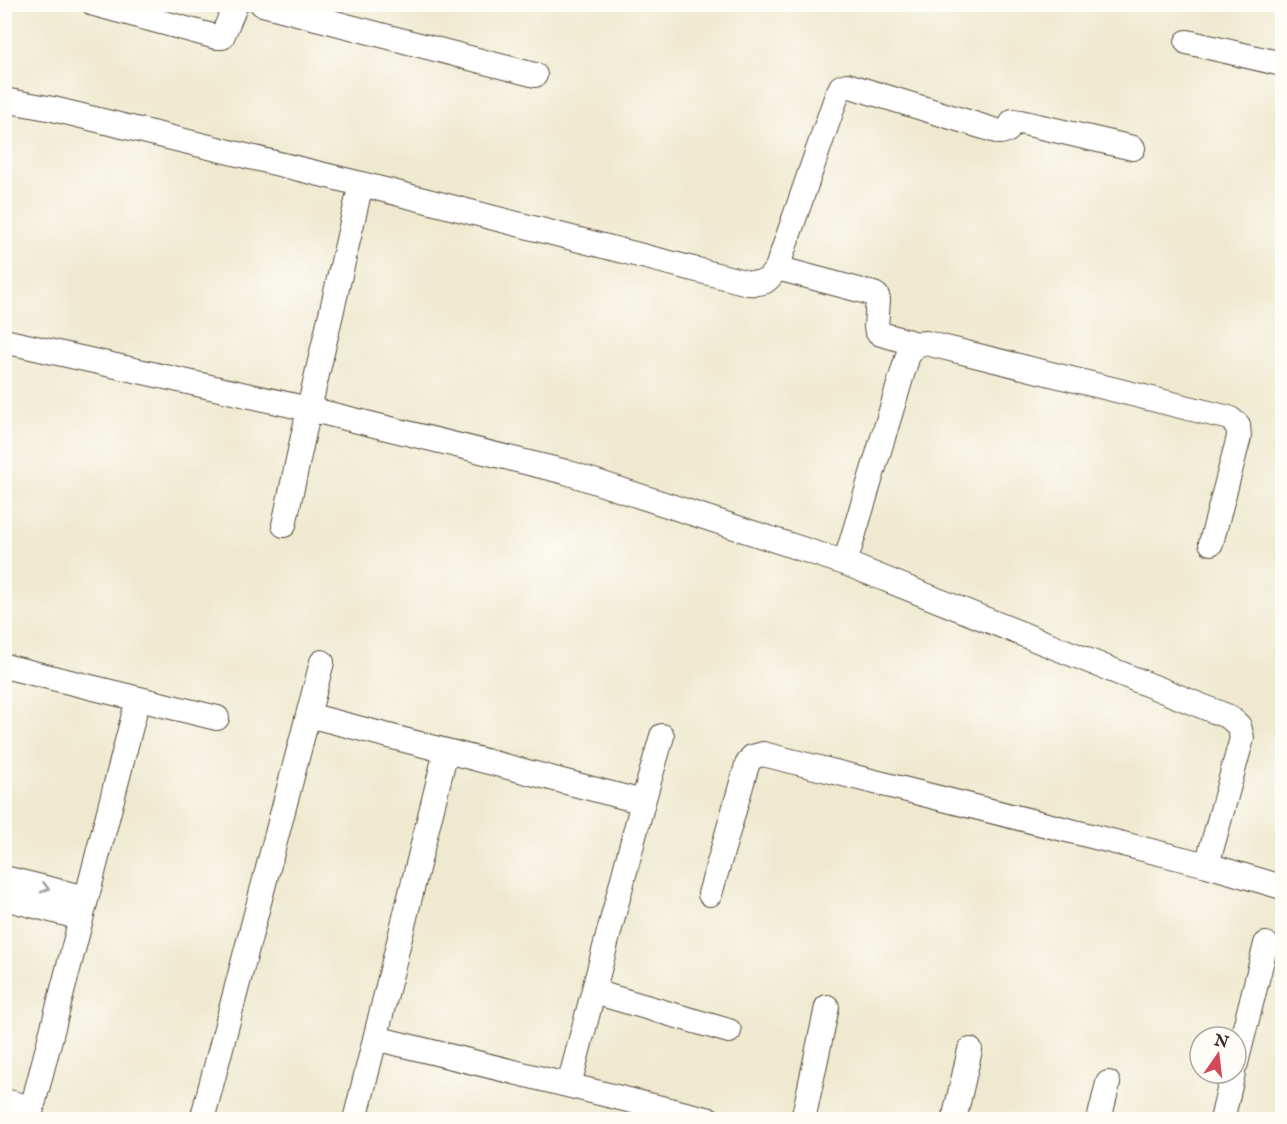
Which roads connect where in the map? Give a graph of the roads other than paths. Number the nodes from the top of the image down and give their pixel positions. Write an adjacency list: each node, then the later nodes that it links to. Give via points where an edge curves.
1 (94, 4): 2 (street, via 216,38 222,37)
2 (236, 4)
3 (262, 4): 6 (street)
4 (1187, 42): 5 (street)
5 (1282, 63)
6 (535, 75)
7 (4, 100): 9 (street)
8 (1133, 148): 10 (street, via 1020,122 1013,122 1008,130 1000,132 859,87 841,87)
9 (361, 184): 10 (street, via 748,283 768,281); 13 (street)
10 (777, 268): 12 (street, via 874,294 878,300 877,331)
11 (4, 341): 13 (street)
12 (917, 344): 15 (street, via 926,343 1229,418 1238,425 1239,437); 16 (street, via 908,355)
13 (309, 409): 14 (street); 16 (street, via 566,472)
14 (284, 525)
15 (1211, 543)
16 (845, 563): 25 (street, via 1229,717 1239,726 1242,738)
17 (322, 662): 20 (street)
18 (4, 666): 19 (street)
19 (138, 699): 21 (street); 30 (street)
20 (308, 715): 23 (street); 43 (street)
21 (217, 718)
22 (662, 736): 24 (street)
23 (446, 751): 24 (street); 36 (street)
24 (643, 801): 32 (street)
25 (1207, 865): 27 (street); 28 (street, via 764,754 752,757 747,765)
26 (4, 878): 30 (street, one-way to 30)
27 (1282, 887)
28 (710, 894)
29 (4, 898): 30 (street)
30 (83, 908): 42 (street)
31 (1266, 944): 34 (street)
32 (594, 992): 35 (street); 39 (street)
33 (827, 1007): 46 (street)
34 (1246, 1025)
35 (729, 1031)
36 (375, 1038): 39 (street); 44 (street)
37 (970, 1050): 47 (street)
38 (1108, 1083): 48 (street)
39 (569, 1085): 45 (street)
40 (1230, 1085): 49 (street)
41 (4, 1101): 42 (street)
42 (30, 1114)
43 (202, 1119)
44 (355, 1119)
45 (710, 1119)
46 (802, 1119)
47 (954, 1119)
48 (1099, 1119)
49 (1222, 1119)

